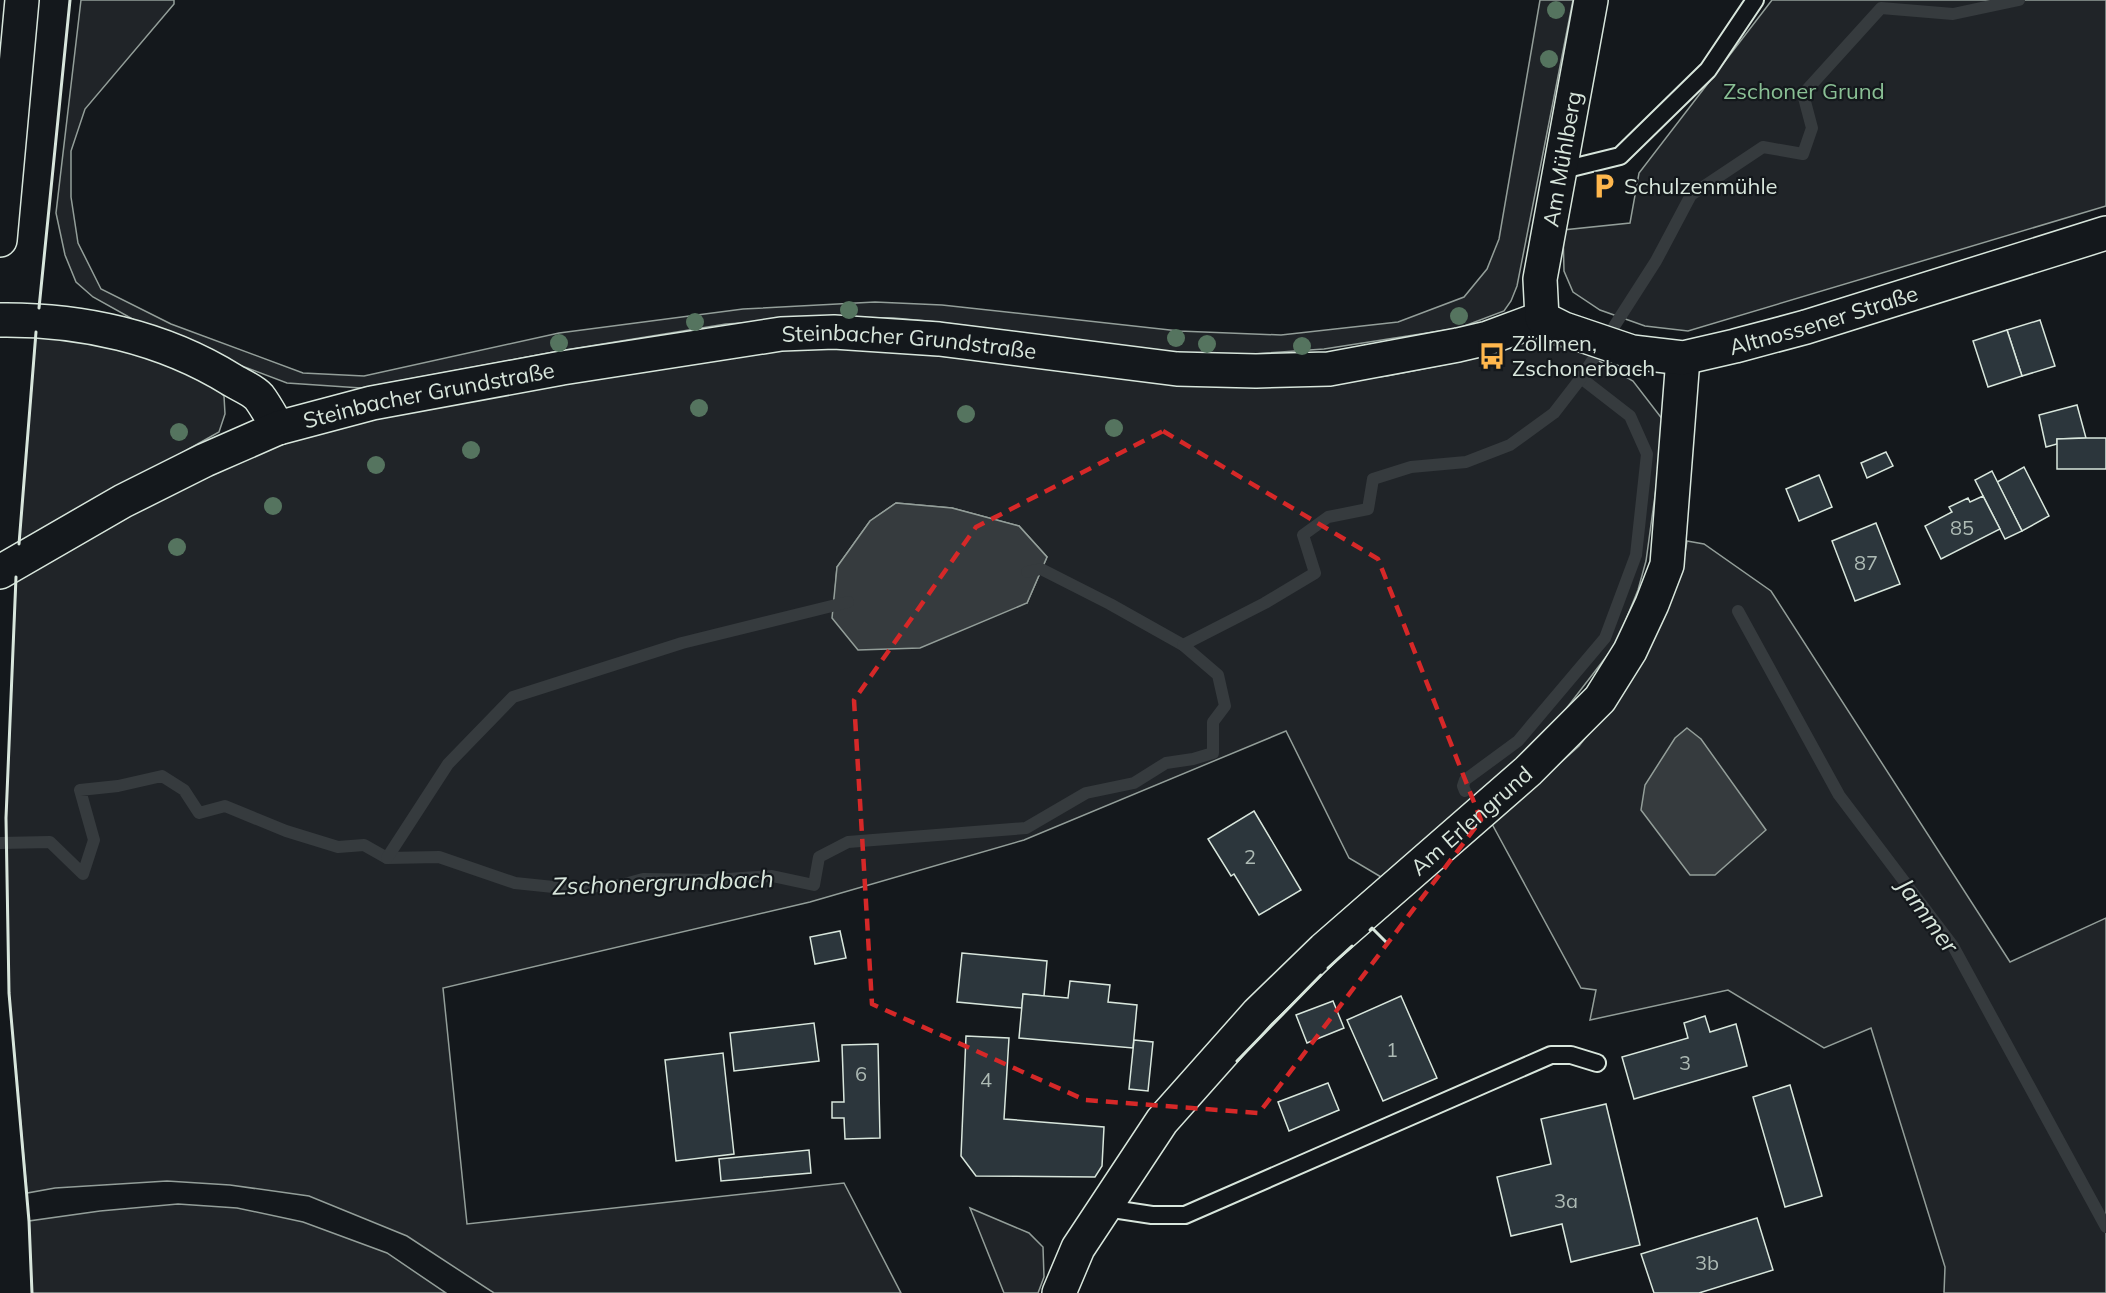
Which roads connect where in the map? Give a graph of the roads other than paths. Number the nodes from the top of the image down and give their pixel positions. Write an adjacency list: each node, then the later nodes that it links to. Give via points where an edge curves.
1 (22, 0): 6 (main road)
2 (1591, 0): 4 (main road, Am Mühlberg)
3 (1755, 0): 4 (lane, via 1708,70 1620,156)
4 (1559, 171): 8 (main road, Am Mühlberg, via 1539,279)
5 (2106, 233): 9 (main road, Altnossener Straße, via 1806,327)
6 (0, 240)
7 (0, 320): 10 (main road, Steinbacher Grundstraße, via 39,319 89,326 160,346 213,368 258,396)
8 (1553, 324): 9 (main road, Altnossener Straße, via 1632,352); 10 (main road, Steinbacher Grundstraße, via 1329,369 1256,371 1177,369 939,339 834,332 781,334 372,403)
9 (1683, 358): 13 (main road, Am Erlengrund, via 1667,565 1630,651 1600,699 1528,771 1324,949 1258,1013 1162,1120)
10 (278, 428): 11 (main road, Steinbacher Grundstraße, via 123,501)
11 (0, 572)
12 (1597, 1064): 13 (lane, via 1571,1055 1551,1055 1185,1215)
13 (1106, 1208): 14 (main road, Am Erlengrund, via 1077,1248)
14 (1059, 1293)

